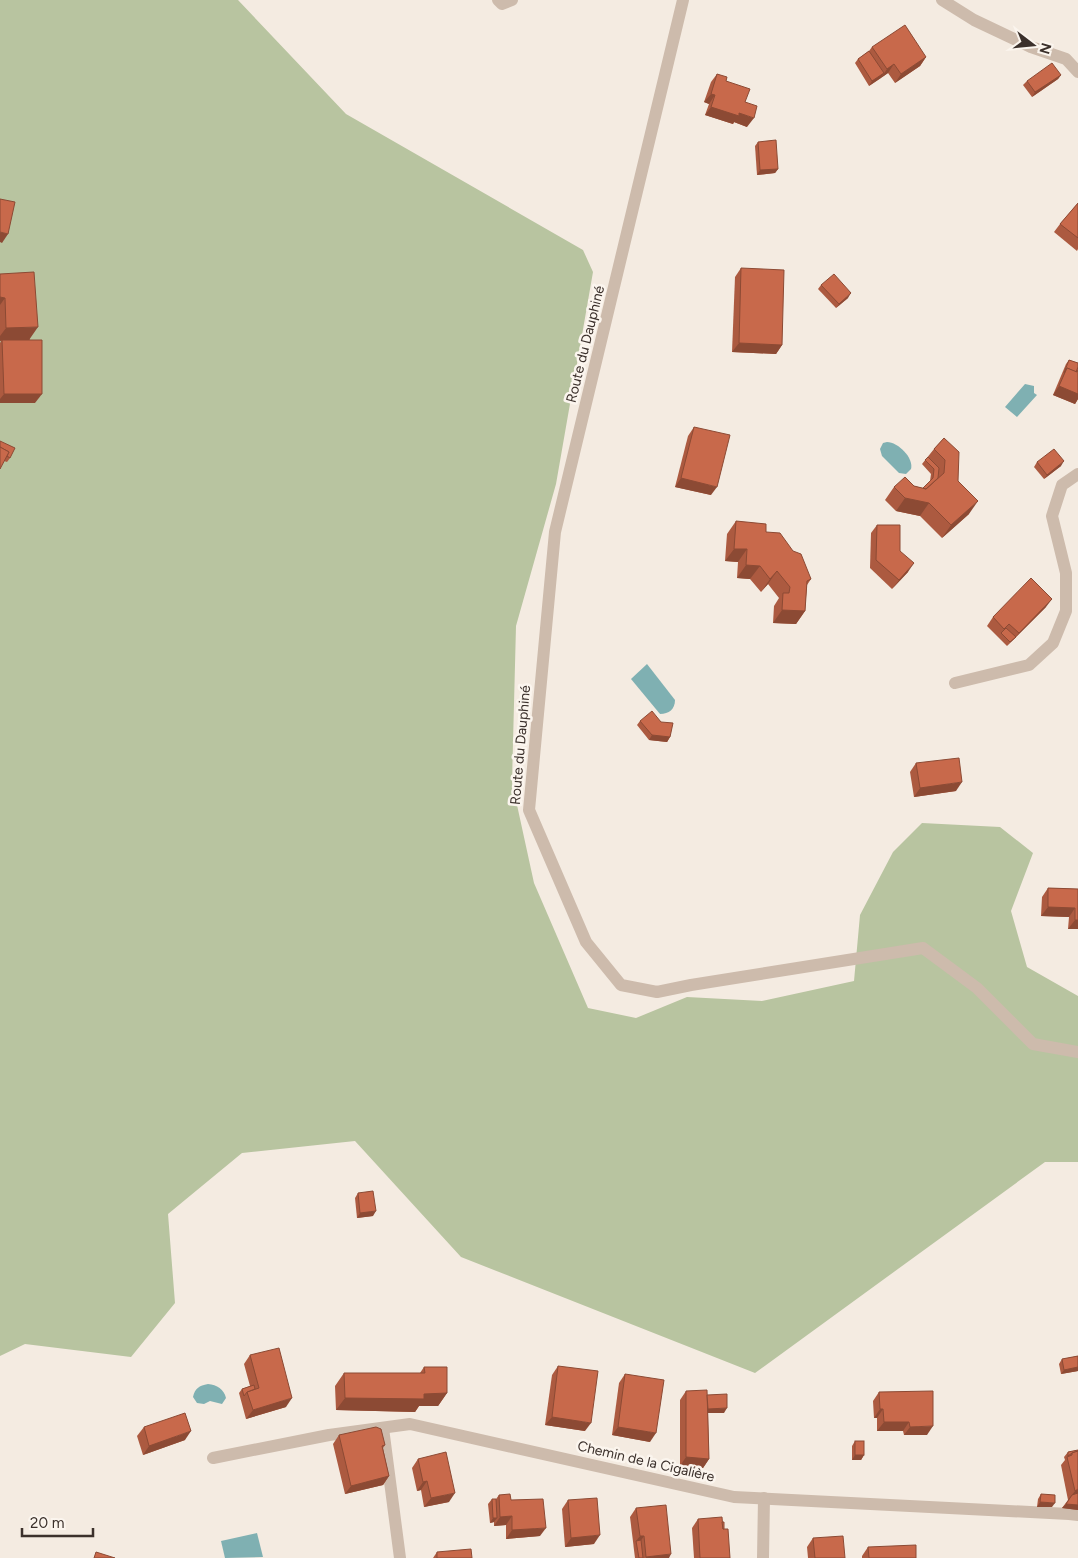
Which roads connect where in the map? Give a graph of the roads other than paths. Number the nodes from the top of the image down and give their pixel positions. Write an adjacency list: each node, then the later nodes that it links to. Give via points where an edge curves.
1 (498, 0): 2 (street, via 502,4)
2 (512, 0)
3 (683, 0): 8 (street, Route du Dauphiné, via 554,532 529,810 586,942 621,985 657,992 923,948 978,988 1033,1044)
4 (942, 0): 5 (street, via 974,20 1031,47 1066,59)
5 (1078, 72)
6 (1078, 474): 7 (street, via 1062,485 1052,516 1066,573 1066,611 1053,643 1029,665)
7 (955, 683)
8 (1078, 1052)
9 (383, 1428): 10 (street, Chemin de la Cigalière, via 329,1434); 11 (street, Chemin de la Cigalière, via 410,1424 734,1497); 13 (street)
10 (213, 1458)
11 (764, 1498): 12 (street, Chemin de la Cigalière); 14 (street)
12 (1078, 1516)
13 (400, 1558)
14 (763, 1558)

